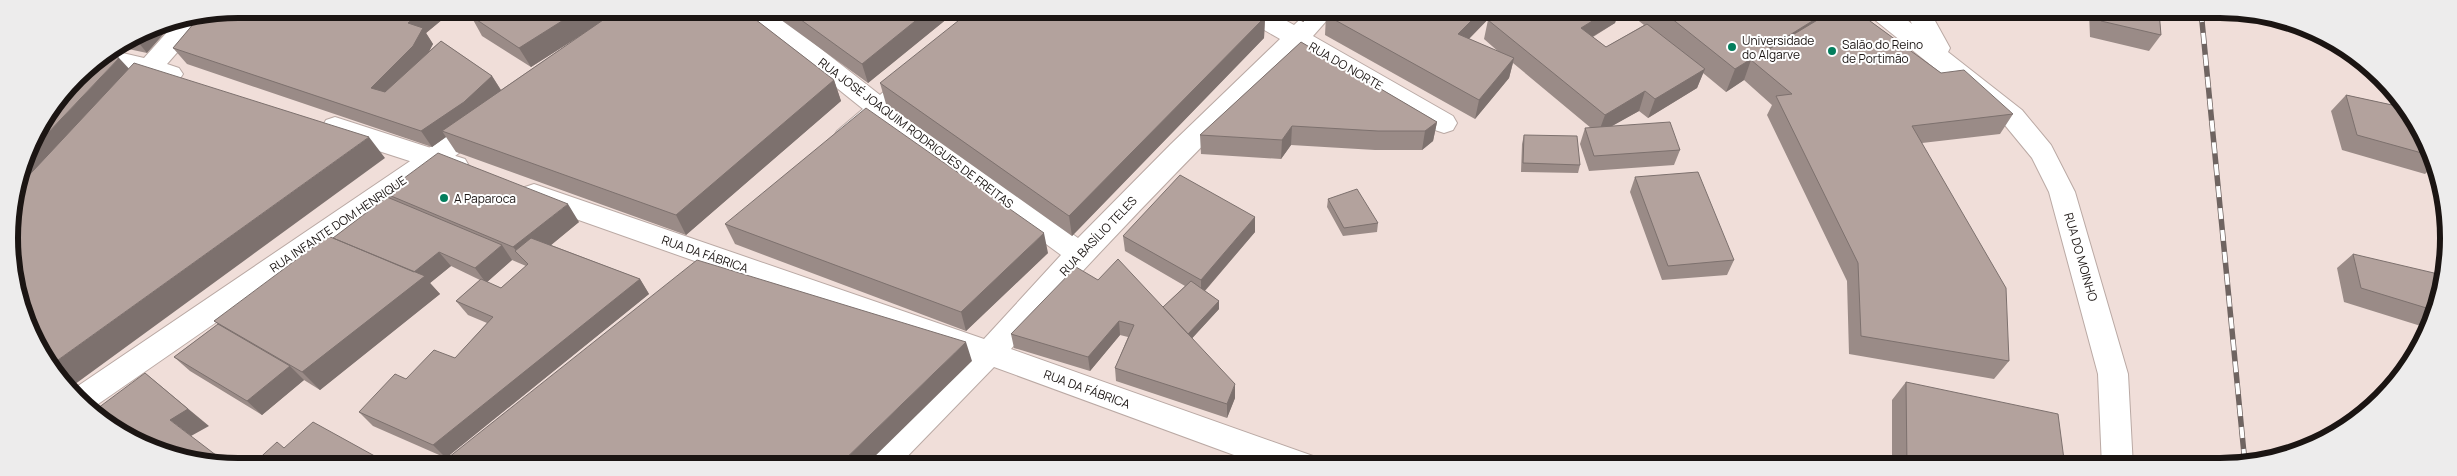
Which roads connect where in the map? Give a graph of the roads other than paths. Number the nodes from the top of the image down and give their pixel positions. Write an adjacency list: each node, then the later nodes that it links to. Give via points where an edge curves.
1 (765, 18): 13 (street, RUA JOSÉ JOAQUIM RODRIGUES DE FREITAS)
2 (1263, 18): 6 (street, RUA DO NORTE)
3 (1315, 18): 6 (street, RUA BASÍLIO TELES)
4 (1913, 21): 28 (street, RUA DO MOINHO, via 1970,82 2013,117 2042,152 2062,192 2113,374)
5 (188, 23): 9 (street)
6 (1296, 36): 15 (street, RUA DO NORTE); 21 (street, RUA BASÍLIO TELES)
7 (110, 58): 9 (street)
8 (932, 66): 13 (street)
9 (150, 68): 10 (street); 11 (street)
10 (188, 80)
11 (125, 97)
12 (503, 107): 17 (street, RUA INFANTE DOM HENRIQUE)
13 (880, 109): 16 (street); 21 (street, RUA JOSÉ JOAQUIM RODRIGUES DE FREITAS)
14 (311, 119): 17 (street)
15 (1444, 123)
16 (828, 154)
17 (434, 158): 18 (street); 25 (street, RUA INFANTE DOM HENRIQUE)
18 (480, 175)
19 (508, 185): 22 (street, RUA DA FÁBRICA)
20 (734, 237): 22 (street)
21 (1080, 254): 24 (street, RUA BASÍLIO TELES)
22 (712, 257): 23 (street); 24 (street, RUA DA FÁBRICA)
23 (689, 275)
24 (989, 353): 26 (street, RUA BASÍLIO TELES); 27 (street, RUA DA FÁBRICA)
25 (85, 397)
26 (885, 458)
27 (1280, 458)
28 (2118, 458)

